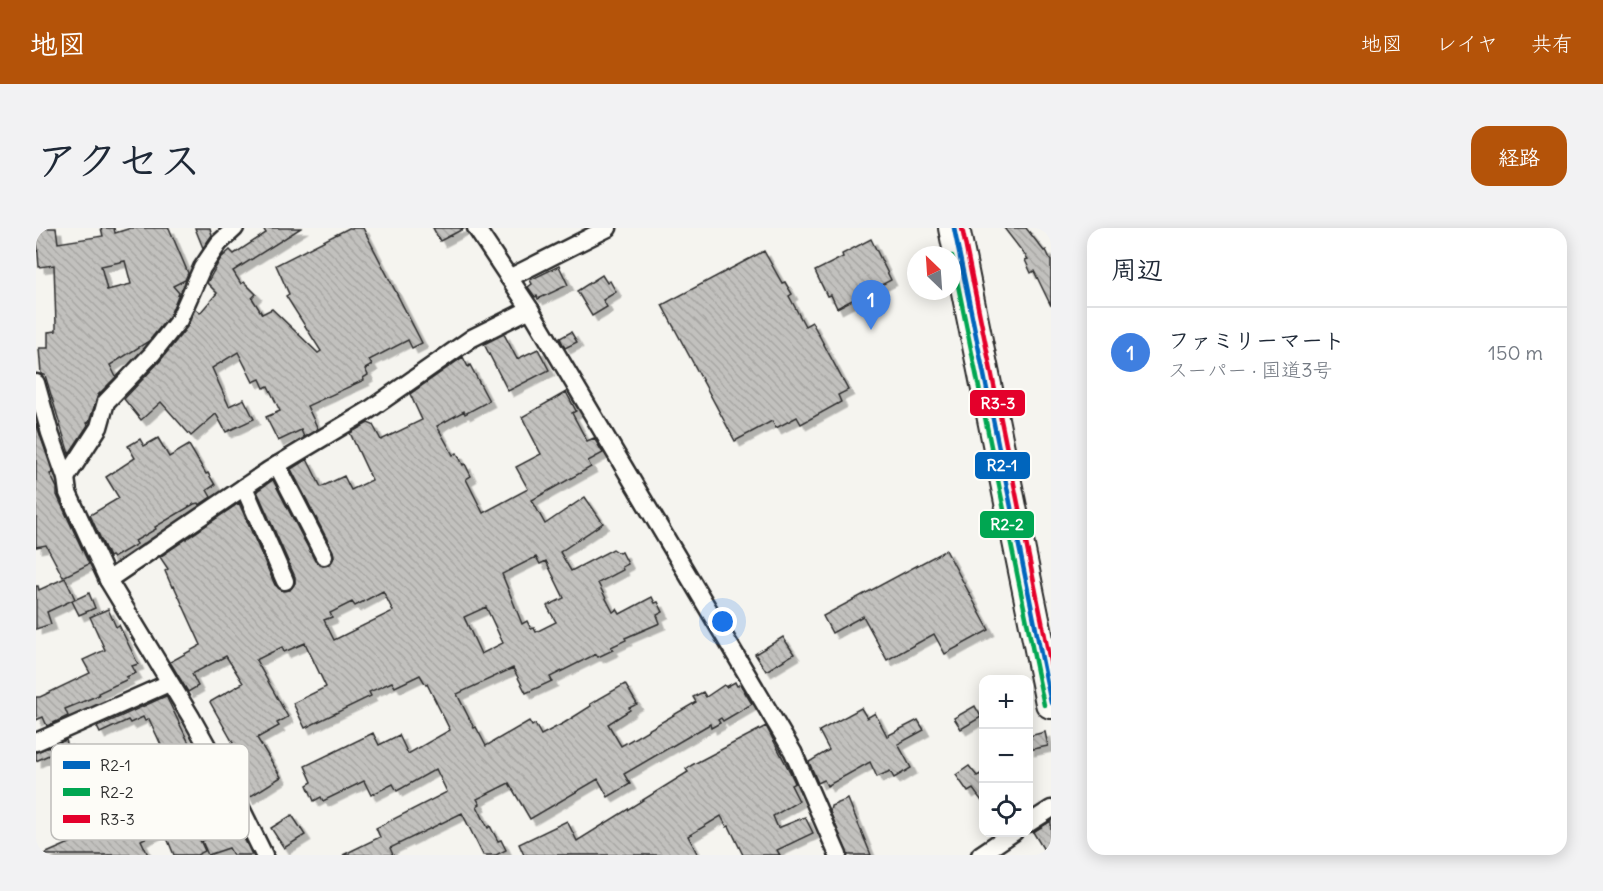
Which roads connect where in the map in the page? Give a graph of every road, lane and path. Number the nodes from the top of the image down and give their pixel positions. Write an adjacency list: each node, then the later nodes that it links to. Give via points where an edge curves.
1 (235, 228): 10 (street, via 202,268 179,320 106,402 99,427)
2 (476, 228): 6 (street)
3 (608, 228): 6 (street)
4 (954, 228): 17 (highway)
5 (971, 228): 15 (highway)
6 (509, 278): 7 (street)
7 (530, 309): 9 (street, via 472,338 369,410); 25 (street, via 793,752)
8 (36, 383): 10 (street)
9 (277, 465): 11 (street); 12 (street)
10 (66, 478): 13 (street, via 68,493)
11 (244, 487): 13 (street); 14 (street)
12 (324, 556)
13 (108, 580): 16 (street)
14 (285, 581)
15 (1051, 610)
16 (169, 683): 18 (street); 19 (street)
17 (1051, 702)
18 (36, 742)
19 (206, 744)
20 (1051, 809): 21 (street)
21 (1033, 820)
22 (249, 824): 24 (street)
23 (1007, 837): 26 (street)
24 (264, 855)
25 (838, 855)
26 (981, 855)

